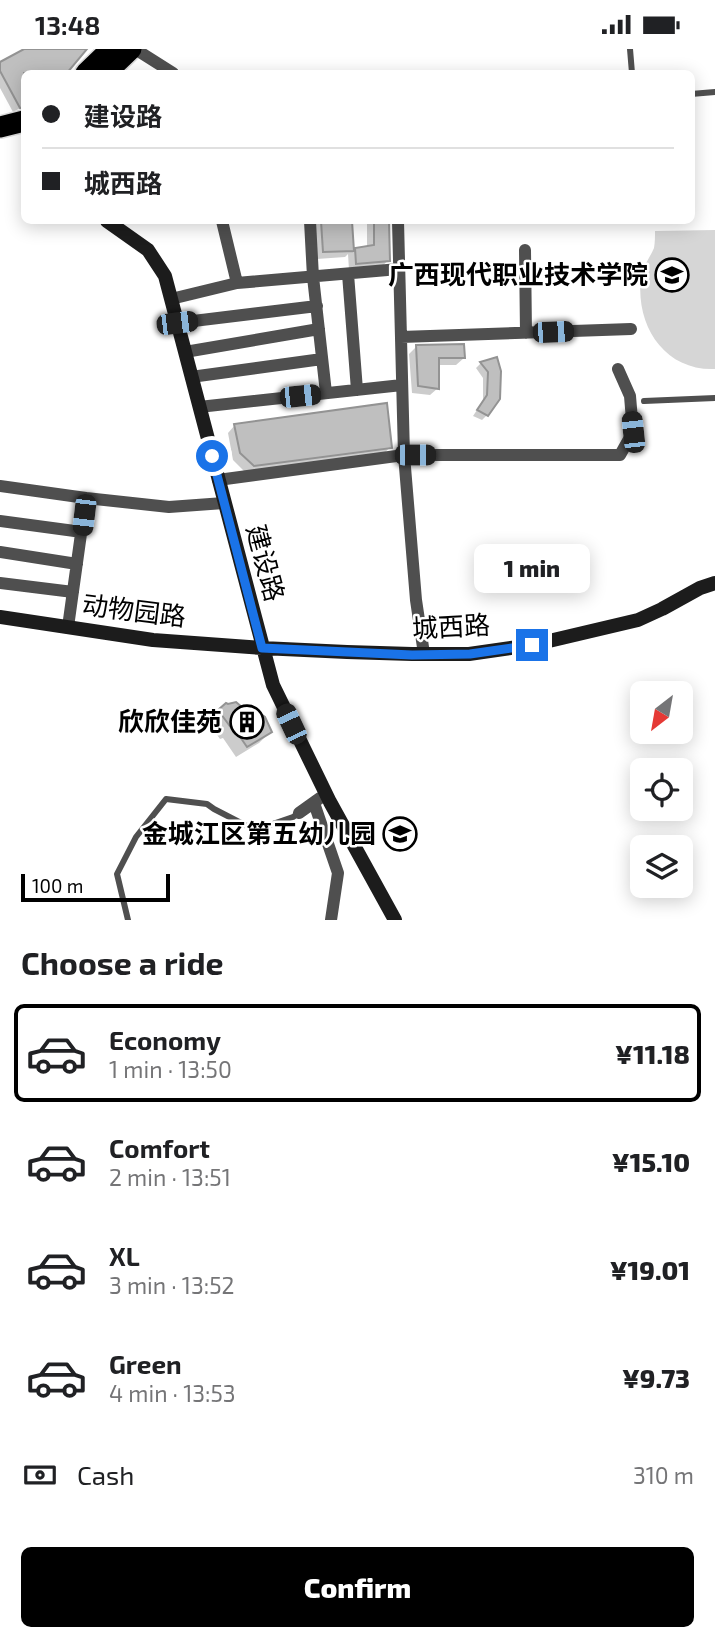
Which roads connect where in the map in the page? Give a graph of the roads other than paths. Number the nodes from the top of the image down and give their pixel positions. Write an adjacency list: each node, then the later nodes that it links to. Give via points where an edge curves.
1 (111, 49): 4 (highway)
2 (133, 49): 5 (highway); 6 (street)
3 (629, 49): 7 (lane)
4 (89, 70)
5 (110, 70)
6 (168, 70)
7 (632, 70)
8 (715, 92): 9 (lane)
9 (695, 94)
10 (21, 122): 11 (highway)
11 (0, 127)
12 (21, 136): 13 (highway)
13 (0, 141)
14 (111, 224): 23 (street, 建设路, via 148,250 165,276)
15 (223, 224): 22 (street)
16 (310, 224): 21 (street)
17 (398, 224): 19 (street)
18 (525, 250): 28 (street)
19 (400, 269): 20 (street); 29 (street)
20 (348, 274): 21 (street); 35 (street)
21 (313, 277): 22 (street); 24 (street)
22 (237, 283): 23 (street)
23 (171, 299): 25 (street, 建设路)
24 (317, 306): 25 (street); 26 (street)
25 (177, 323): 30 (street, 建设路)
26 (319, 329): 30 (street); 31 (street)
27 (631, 329): 28 (street)
28 (526, 333): 29 (street)
29 (401, 337): 34 (street)
30 (185, 352): 33 (street, 建设路)
31 (322, 359): 33 (street); 36 (street)
32 (618, 369): 40 (street, via 630,396 633,432 620,455)
33 (191, 377): 39 (street, 建设路)
34 (402, 385): 35 (street); 40 (street)
35 (357, 390): 36 (street)
36 (326, 393): 39 (street)
37 (715, 398): 38 (lane)
38 (644, 401)
39 (199, 407): 41 (street, 建设路)
40 (404, 455): 41 (street); 55 (street)
41 (218, 480): 44 (street, 建设路)
42 (0, 486): 43 (street)
43 (86, 498): 44 (street, via 169,507); 46 (street)
44 (224, 503): 54 (street, 建设路)
45 (0, 521): 46 (street)
46 (82, 533): 48 (street)
47 (0, 552): 48 (street)
48 (77, 564): 51 (street)
49 (0, 583): 51 (street)
50 (715, 583): 55 (street, 城西路, via 638,619 532,645 470,654)
51 (73, 592): 53 (street)
52 (0, 617): 53 (street, 动物园路)
53 (68, 627): 54 (street, 动物园路, via 153,640)
54 (262, 648): 55 (street, 城西路); 56 (street, 建设路)
55 (424, 654)
56 (320, 799): 57 (street); 59 (street, via 338,873); 60 (street, 建设路)
57 (299, 813): 58 (lane, via 255,830 206,804 166,799 136,837 117,874)
58 (128, 920)
59 (331, 920)
60 (395, 920)

